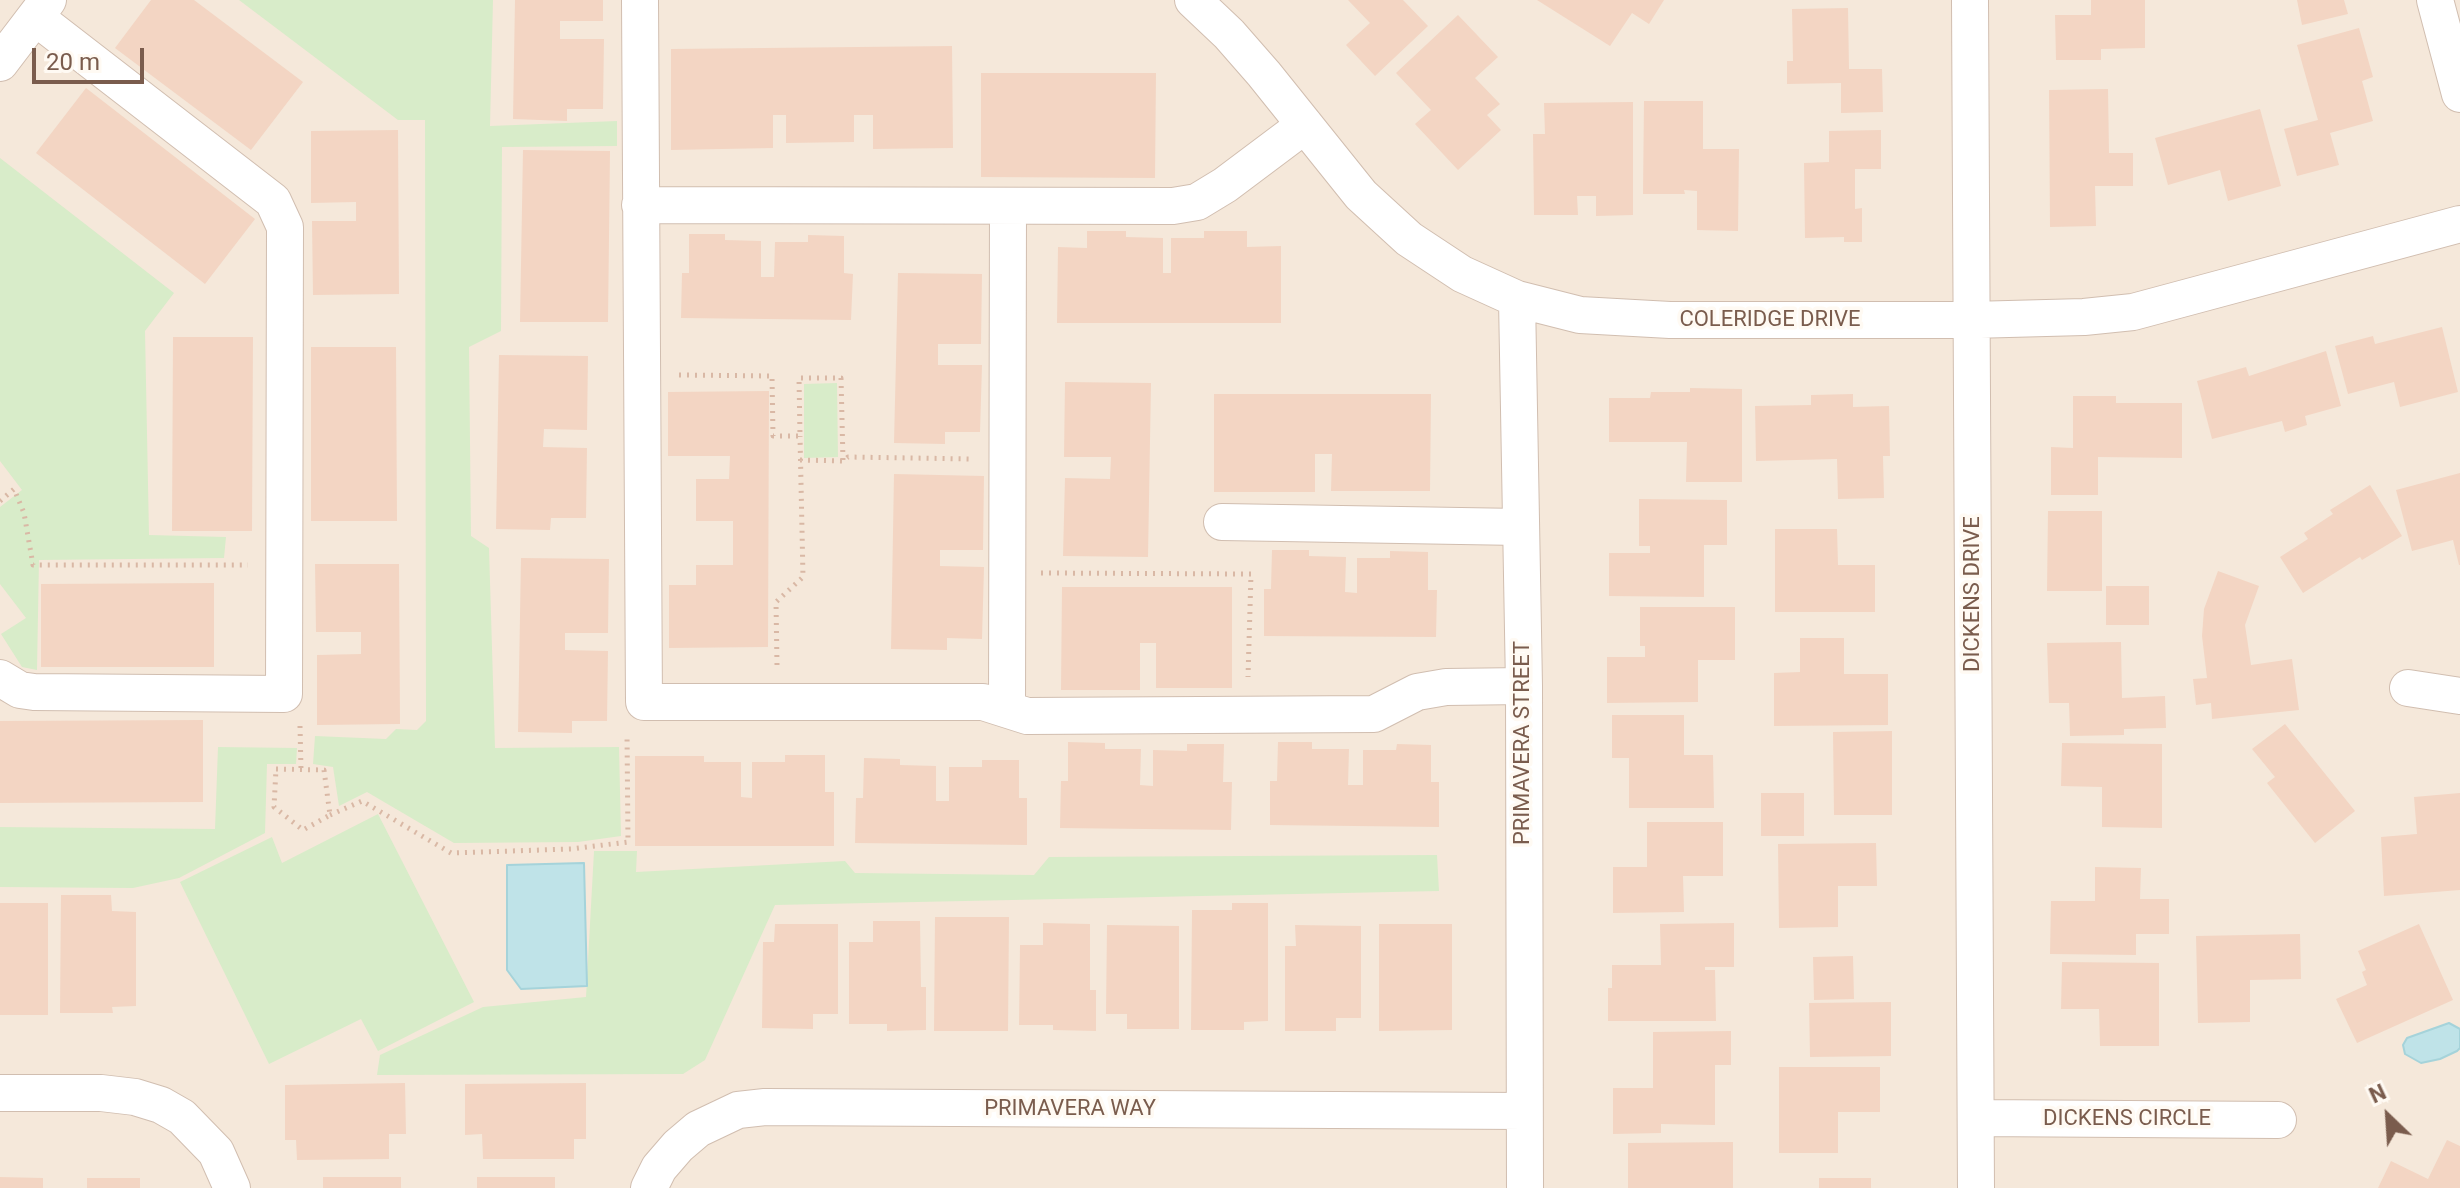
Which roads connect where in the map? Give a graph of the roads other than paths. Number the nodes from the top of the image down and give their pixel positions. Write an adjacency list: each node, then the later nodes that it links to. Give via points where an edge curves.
1 (640, 0): 9 (street)
2 (1193, 0): 8 (street, COLERIDGE DRIVE, via 1229,34)
3 (1970, 0): 13 (street, DICKENS DRIVE)
4 (2435, 0): 7 (street)
5 (42, 8): 6 (street); 16 (street, via 273,201 285,227 284,694 34,692)
6 (0, 63)
7 (2460, 94)
8 (1305, 125): 10 (street, via 1197,202); 12 (street, COLERIDGE DRIVE, via 1361,195 1409,239 1462,274)
9 (640, 205): 10 (street); 20 (street, via 644,702 983,702)
10 (1008, 206): 20 (street)
11 (2460, 224): 13 (street, COLERIDGE DRIVE, via 2133,312)
12 (1517, 299): 13 (street, COLERIDGE DRIVE, via 1580,315 1670,320); 15 (street, PRIMAVERA STREET)
13 (1971, 320): 23 (street, DICKENS DRIVE)
14 (1222, 522): 15 (street)
15 (1520, 527): 17 (street, PRIMAVERA STREET)
16 (0, 678)
17 (1524, 686): 20 (street, via 1417,692 1374,714 1027,716); 22 (street, PRIMAVERA STREET)
18 (2408, 688): 19 (street)
19 (2460, 696)
20 (1007, 709)
21 (0, 1093): 25 (street, via 101,1093 161,1105 182,1117 216,1152)
22 (1524, 1111): 26 (street, PRIMAVERA WAY, via 765,1107 738,1110 698,1129 659,1168); 27 (street, PRIMAVERA STREET)
23 (1976, 1118): 24 (street, DICKENS CIRCLE); 28 (street, DICKENS DRIVE)
24 (2278, 1120)
25 (232, 1188)
26 (649, 1188)
27 (1525, 1188)
28 (1976, 1188)

